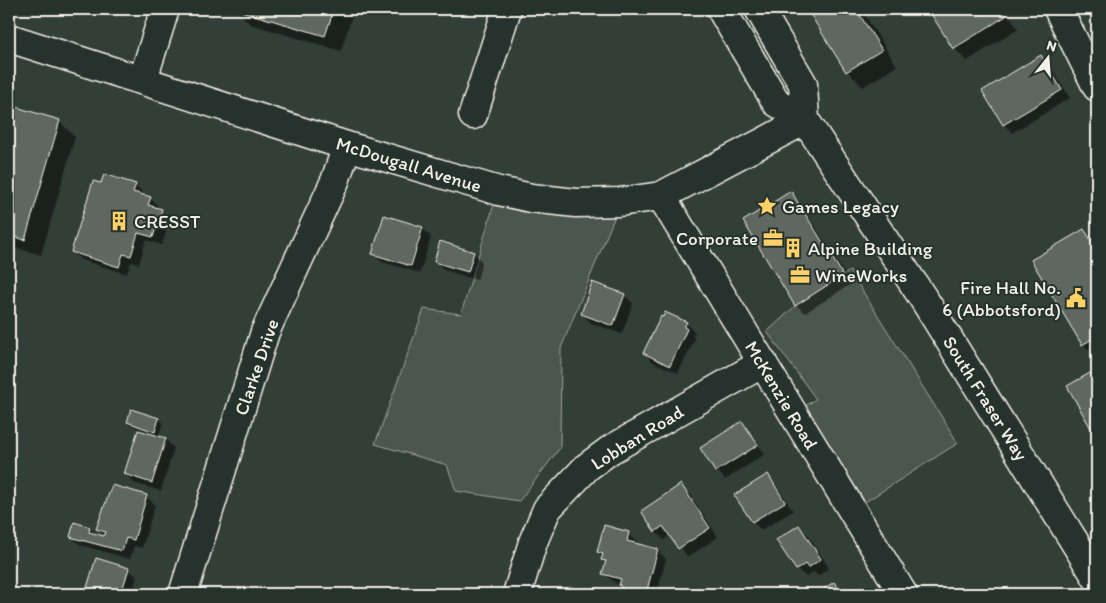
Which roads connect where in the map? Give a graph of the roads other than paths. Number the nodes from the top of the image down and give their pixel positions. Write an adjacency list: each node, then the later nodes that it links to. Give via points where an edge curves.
1 (165, 9): 7 (street)
2 (507, 9): 9 (street)
3 (720, 9): 10 (street, South Fraser Way, via 776,102)
4 (759, 9): 10 (street, via 803,84)
5 (1058, 9): 8 (street)
6 (9, 38): 7 (street, McDougall Avenue)
7 (143, 80): 11 (street, McDougall Avenue)
8 (1097, 87)
9 (473, 115)
10 (805, 120): 12 (street, McDougall Avenue); 14 (street, South Fraser Way, via 925,300)
11 (347, 146): 12 (street, McDougall Avenue, via 531,198 576,203 619,202); 15 (street, Clarke Drive, via 266,332)
12 (660, 196): 13 (street, McKenzie Road)
13 (763, 363): 16 (street, Lobban Road, via 610,450 587,467 547,508); 17 (street, McKenzie Road)
14 (1097, 578)
15 (183, 594)
16 (517, 594)
17 (903, 594)

